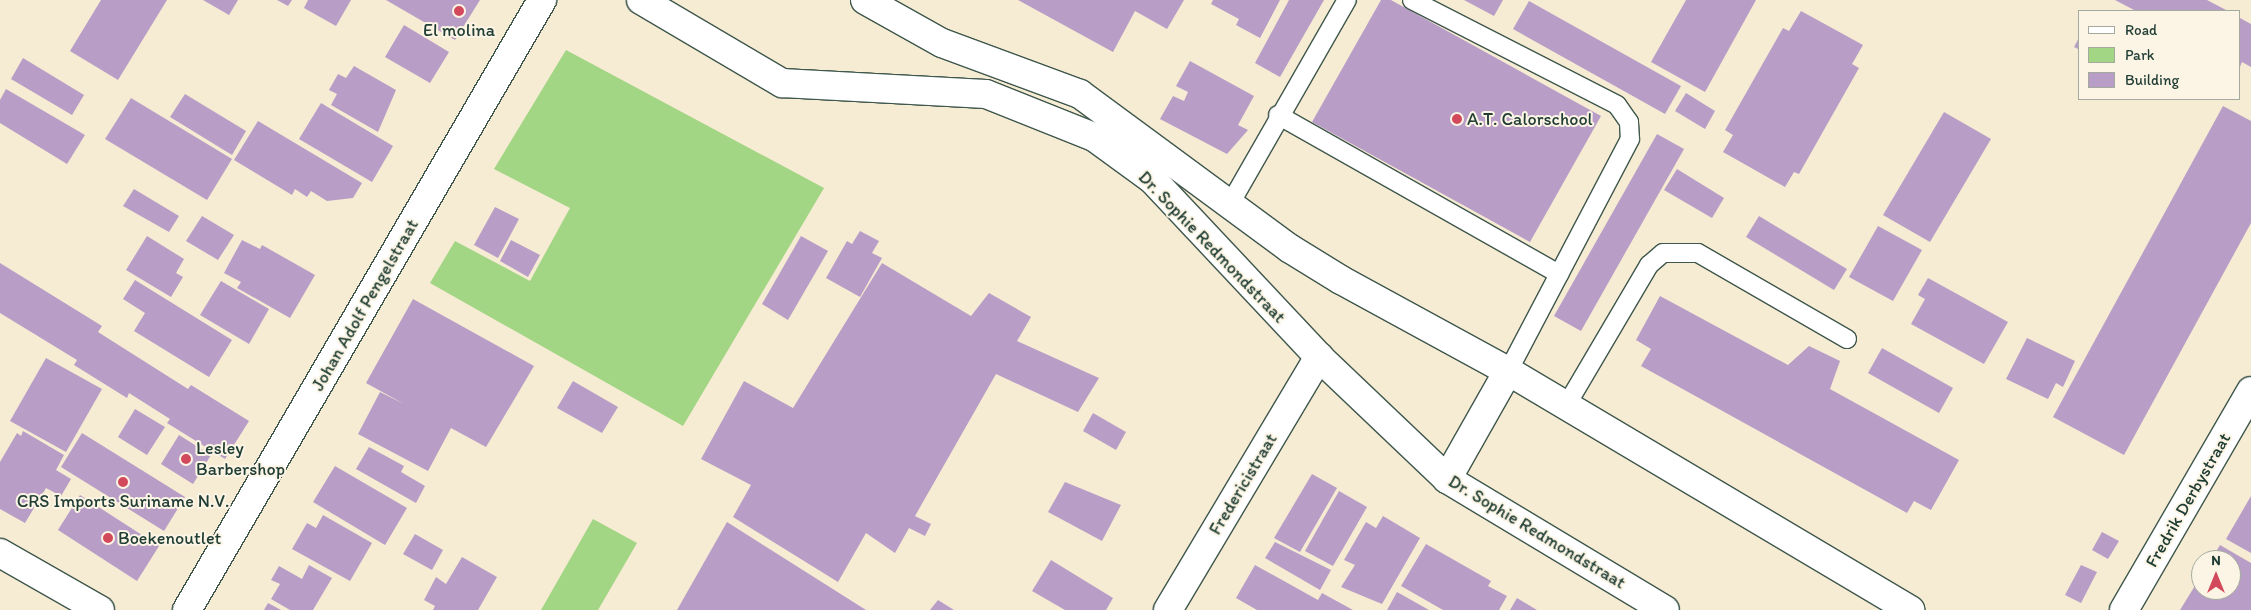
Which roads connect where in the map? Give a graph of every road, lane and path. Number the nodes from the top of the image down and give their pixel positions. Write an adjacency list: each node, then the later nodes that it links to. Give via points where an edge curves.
1 (542, 0): 18 (street, Johan Adolf Pengelstraat)
2 (642, 0): 8 (street, Dr. Sophie Redmondstraat, via 782,83 986,94 1094,137 1152,180)
3 (865, 0): 7 (street, Dr. Sophie Redmondstraat, via 942,43 1080,94)
4 (1346, 0): 6 (lane)
5 (1412, 0): 9 (lane, via 1616,105 1629,122 1630,139)
6 (1278, 115): 7 (lane); 9 (lane)
7 (1230, 204): 8 (street); 12 (street, Dr. Sophie Redmondstraat, via 1341,280)
8 (1201, 232): 11 (street, Dr. Sophie Redmondstraat)
9 (1559, 274): 12 (lane)
10 (1847, 339): 14 (lane, via 1698,253 1663,253 1649,265)
11 (1318, 358): 15 (street, Dr. Sophie Redmondstraat); 19 (street, Fredericistraat)
12 (1508, 371): 14 (street, Dr. Sophie Redmondstraat); 15 (street)
13 (2251, 390): 22 (street, Fredrik Derbystraat)
14 (1566, 406): 21 (street, Dr. Sophie Redmondstraat)
15 (1447, 479): 20 (street, Dr. Sophie Redmondstraat)
16 (0, 553): 17 (street)
17 (100, 610)
18 (187, 610)
19 (1168, 610)
20 (1665, 610)
21 (1910, 610)
22 (2124, 610)

